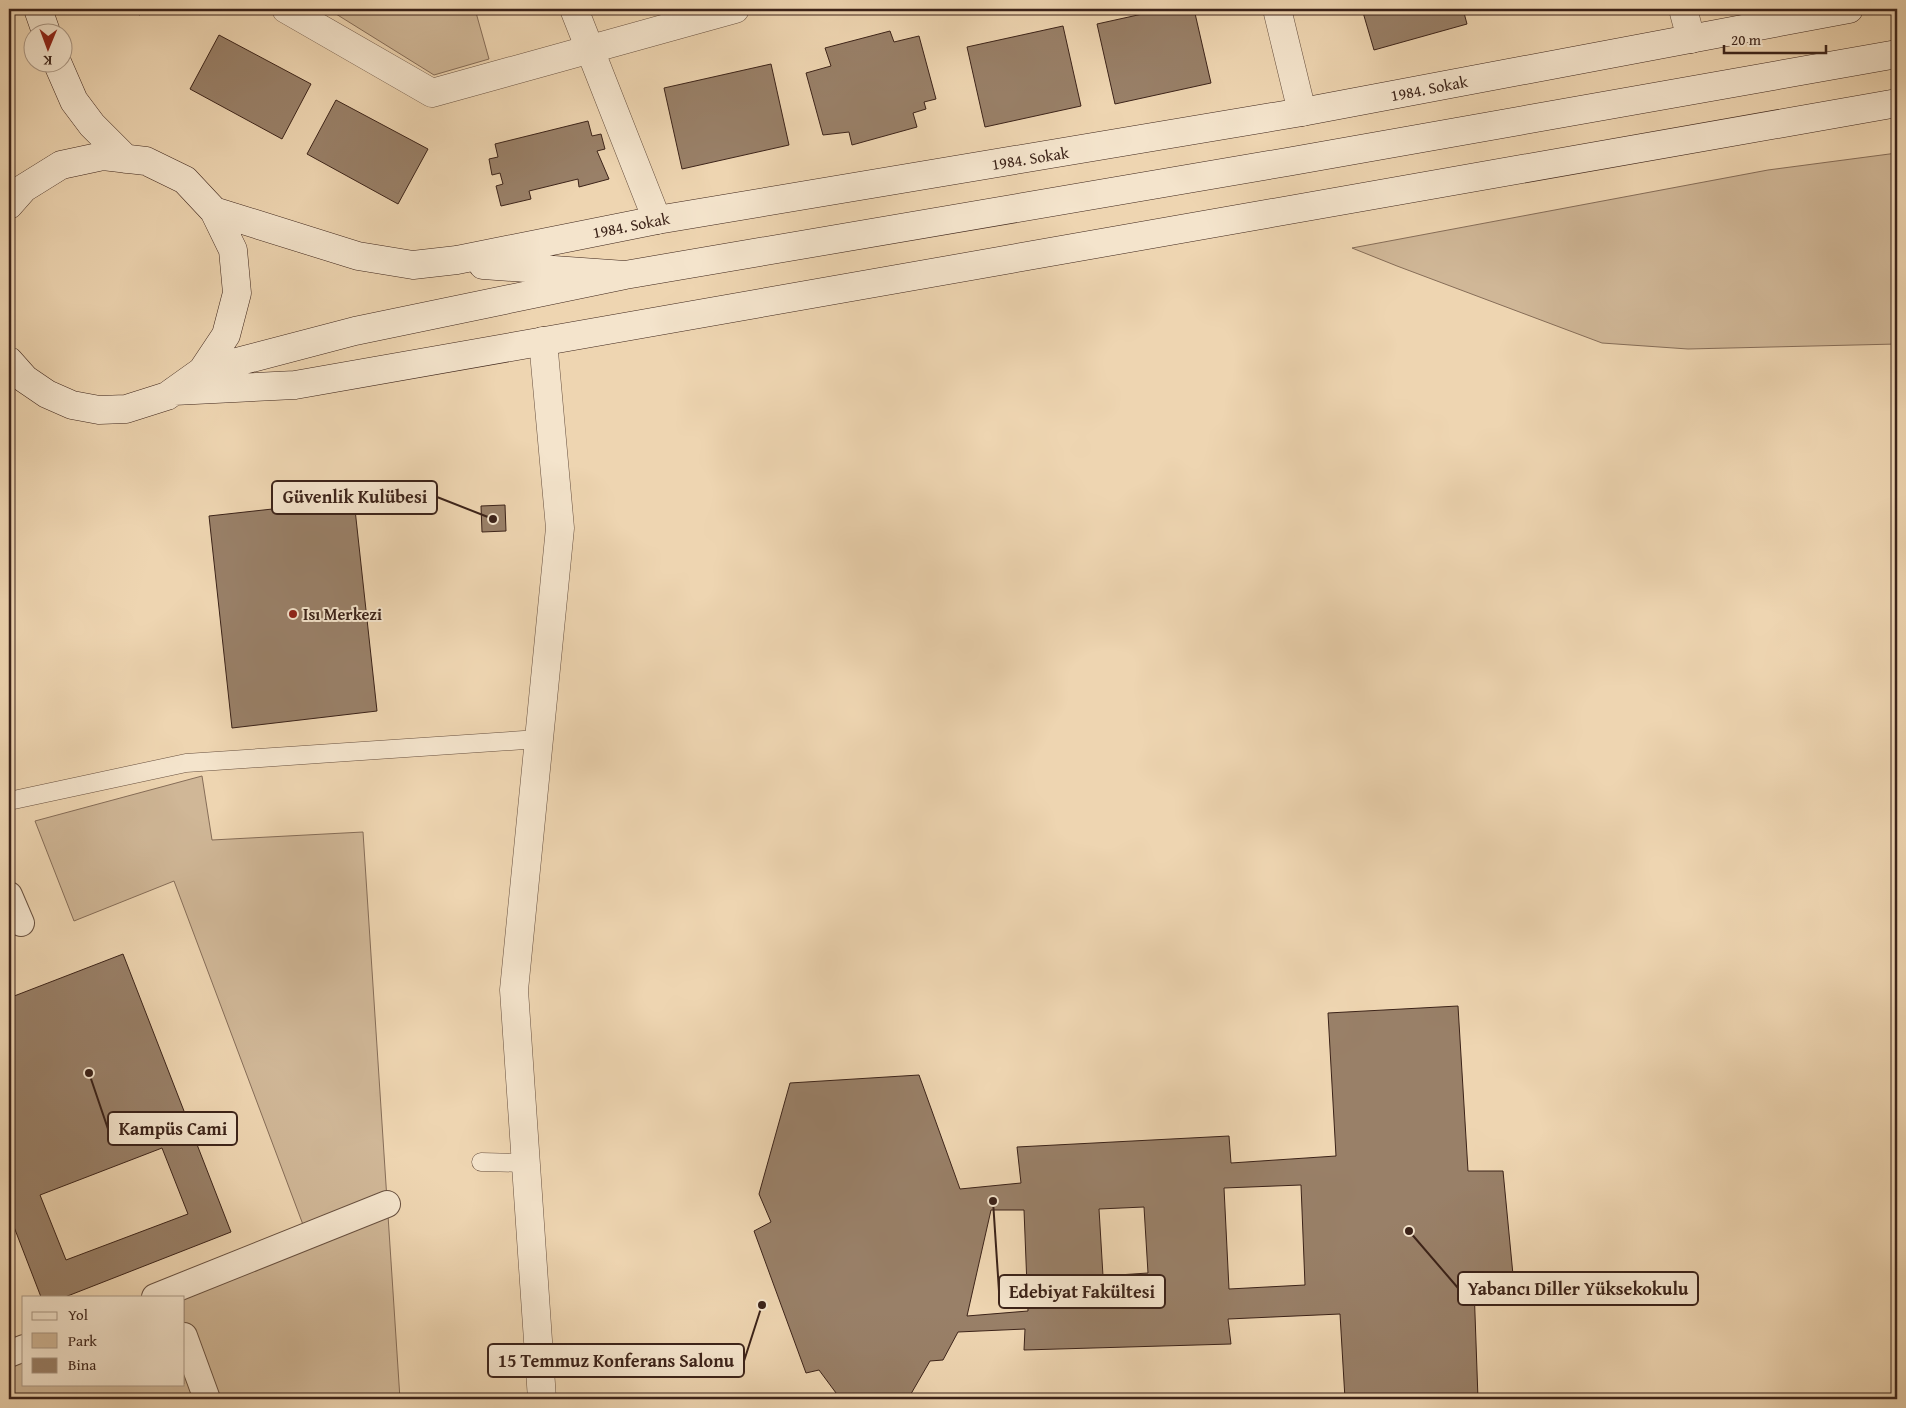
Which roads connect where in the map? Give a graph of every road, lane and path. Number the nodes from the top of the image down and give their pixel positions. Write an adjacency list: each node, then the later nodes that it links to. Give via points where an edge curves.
1 (38, 9): 8 (main road)
2 (286, 9): 10 (main road, via 432,93)
3 (574, 9): 10 (main road)
4 (735, 9): 10 (main road)
5 (1276, 9): 14 (main road)
6 (1683, 9): 9 (main road)
7 (1849, 9): 9 (main road, 1984. Sokak)
8 (43, 22)
9 (1691, 39): 14 (main road, 1984. Sokak)
10 (590, 50): 18 (main road)
11 (1897, 54): 20 (main road)
12 (61, 72): 15 (main road, via 74,101 92,125)
13 (1890, 106): 21 (main road)
14 (1302, 112): 18 (main road, 1984. Sokak)
15 (126, 159): 16 (main road, via 103,156 61,165 24,188); 17 (main road, via 146,161 185,180)
16 (9, 205)
17 (214, 211): 19 (main road, 1984. Sokak, via 358,256 413,265); 23 (main road, via 233,250 236,293 226,335)
18 (657, 220): 19 (main road, 1984. Sokak)
19 (443, 262): 20 (main road)
20 (625, 275): 23 (main road, via 355,331)
21 (544, 341): 24 (main road, via 295,385); 25 (main road, via 560,528)
22 (14, 371): 24 (main road, via 56,398 98,410 126,409)
23 (202, 371): 24 (main road)
24 (174, 391)
25 (539, 739): 26 (lane, via 186,763); 30 (main road, via 514,990)
26 (9, 801)
27 (9, 895): 28 (street)
28 (21, 923)
29 (481, 1162): 30 (lane)
30 (526, 1163): 37 (main road)
31 (387, 1204): 32 (street)
32 (164, 1295)
33 (185, 1339): 36 (street)
34 (22, 1349): 35 (street)
35 (9, 1354)
36 (207, 1399)
37 (542, 1399)

